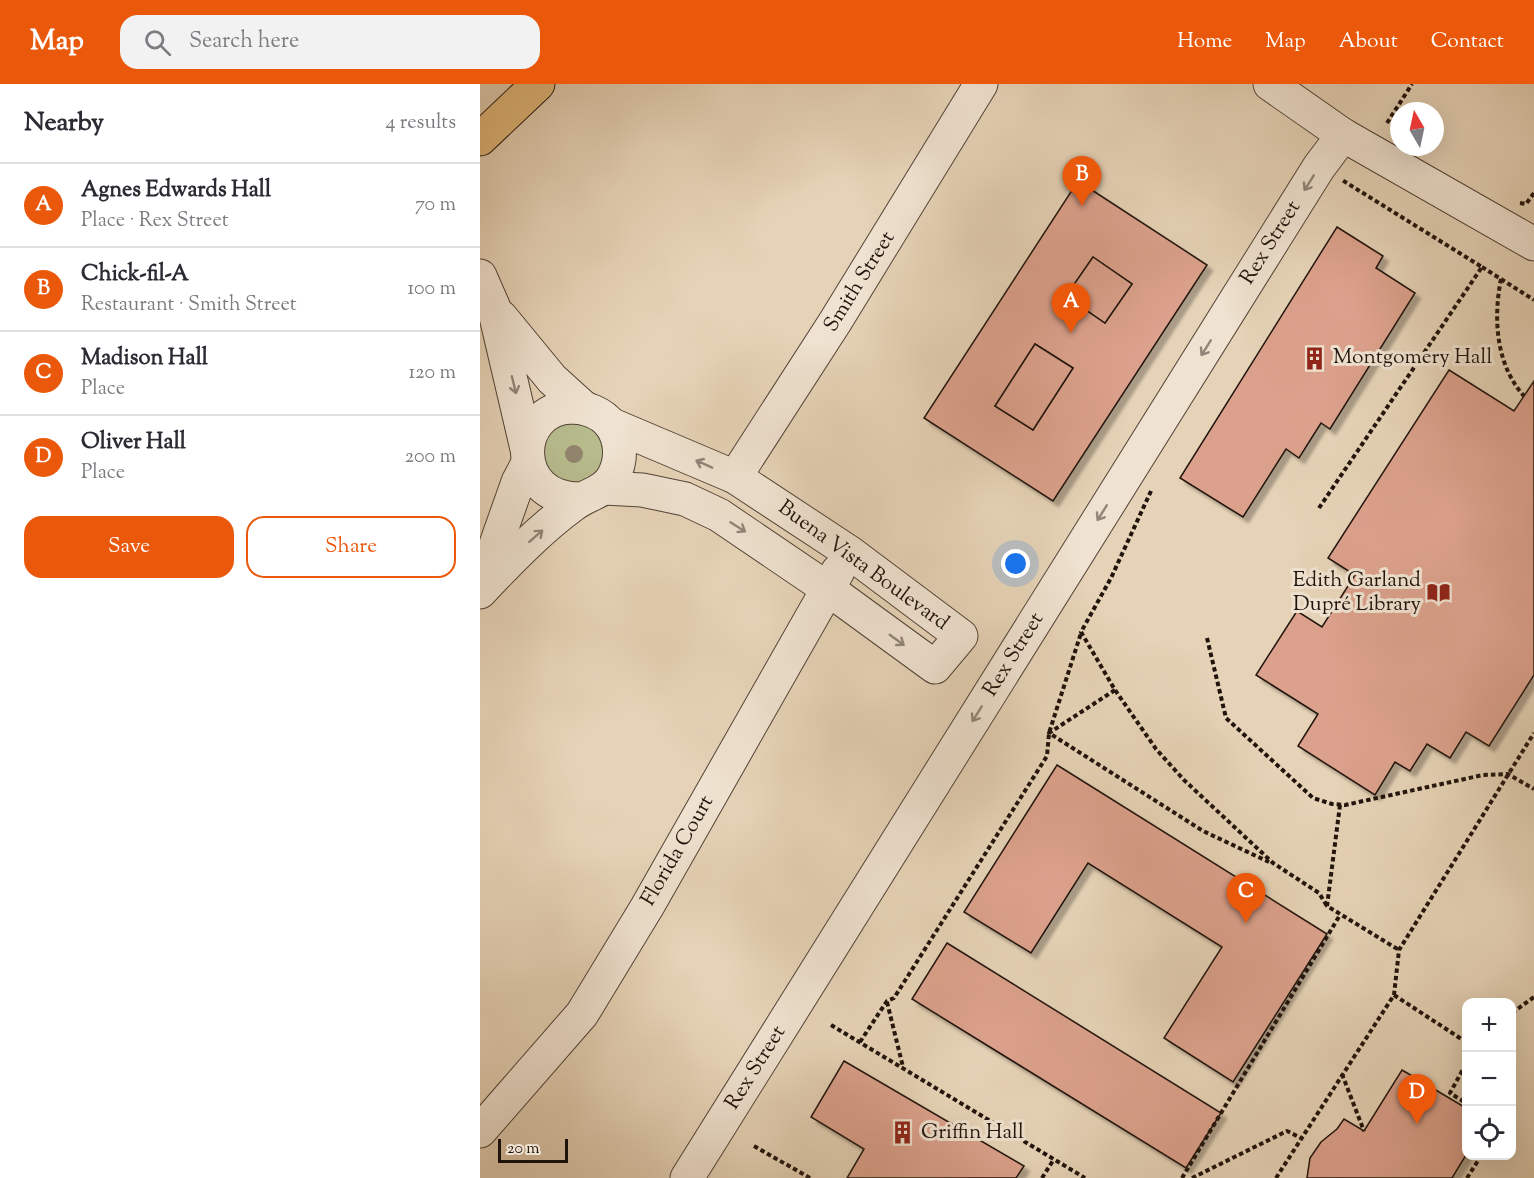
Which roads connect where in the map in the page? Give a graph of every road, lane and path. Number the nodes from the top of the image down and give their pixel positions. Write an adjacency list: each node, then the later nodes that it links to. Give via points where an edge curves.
1 (981, 84): 20 (street, Smith Street)
2 (1270, 84): 6 (street)
3 (1412, 84): 5 (path)
4 (526, 87): 7 (main road)
5 (1387, 123)
6 (1343, 135): 11 (street); 56 (street, Rex Street, one-way to 56, via 1318,167)
7 (480, 139)
8 (1339, 178): 12 (path)
9 (1534, 193): 10 (path, via 1526,204)
10 (1513, 201)
11 (1533, 242)
12 (1482, 267): 14 (path); 23 (path)
13 (480, 276): 16 (street, Buena Vista Boulevard)
14 (1501, 279): 15 (path); 17 (path, via 1497,334 1506,367)
15 (1534, 300)
16 (494, 308): 18 (street, Buena Vista Boulevard, via 552,379); 19 (street, Buena Vista Boulevard, one-way to 19)
17 (1524, 396)
18 (597, 416): 19 (street, Buena Vista Boulevard, via 569,407 553,412 536,427); 20 (street, Buena Vista Boulevard, one-way to 18); 22 (street, Buena Vista Boulevard, via 617,437 620,451 612,479)
19 (527, 456): 22 (street, Buena Vista Boulevard, via 533,476 553,495 567,499); 26 (street, Buena Vista Boulevard)
20 (735, 477): 24 (street, Buena Vista Boulevard)
21 (1152, 482): 27 (path, via 1151,494)
22 (592, 494): 25 (street, Buena Vista Boulevard, one-way to 25, via 642,490 685,499 719,515); 26 (street, Buena Vista Boulevard, one-way to 22, via 519,551)
23 (1319, 508)
24 (849, 552): 25 (street, Florida Court); 25 (street, Buena Vista Boulevard, one-way to 24, via 935,667 961,636)
25 (828, 589): 50 (street, Florida Court, via 582,1014)
26 (480, 590)
27 (1082, 632): 29 (path); 30 (path)
28 (1206, 638): 34 (path, via 1226,718 1313,798)
29 (1115, 690): 30 (path); 35 (path, via 1156,749 1184,780)
30 (1049, 733): 35 (path, via 1203,831); 41 (path, via 1047,756 900,989)
31 (1534, 734): 32 (path)
32 (1509, 774): 33 (path); 34 (path, via 1483,775); 38 (path)
33 (1534, 789)
34 (1340, 805): 36 (path)
35 (1273, 863): 36 (path, via 1319,893)
36 (1327, 906): 37 (path)
37 (1340, 915): 38 (path); 60 (path)
38 (1399, 950): 39 (path)
39 (1394, 995): 44 (path); 48 (path)
40 (1534, 997): 42 (path)
41 (887, 1001): 45 (path); 46 (path)
42 (1516, 1010)
43 (831, 1025): 45 (path)
44 (1462, 1039)
45 (860, 1042): 46 (path)
46 (903, 1068): 54 (path)
47 (1462, 1073): 49 (path, via 1450,1093)
48 (1342, 1074): 51 (path); 52 (path)
49 (1462, 1100)
50 (480, 1131)
51 (1364, 1131)
52 (1301, 1138): 61 (path, via 1287,1131); 62 (path)
53 (754, 1146): 57 (path)
54 (1054, 1159): 58 (path); 59 (path)
55 (1478, 1160): 63 (path)
56 (687, 1178)
57 (810, 1178)
58 (1042, 1178)
59 (1084, 1178)
60 (1182, 1178)
61 (1192, 1178)
62 (1276, 1178)
63 (1467, 1178)

